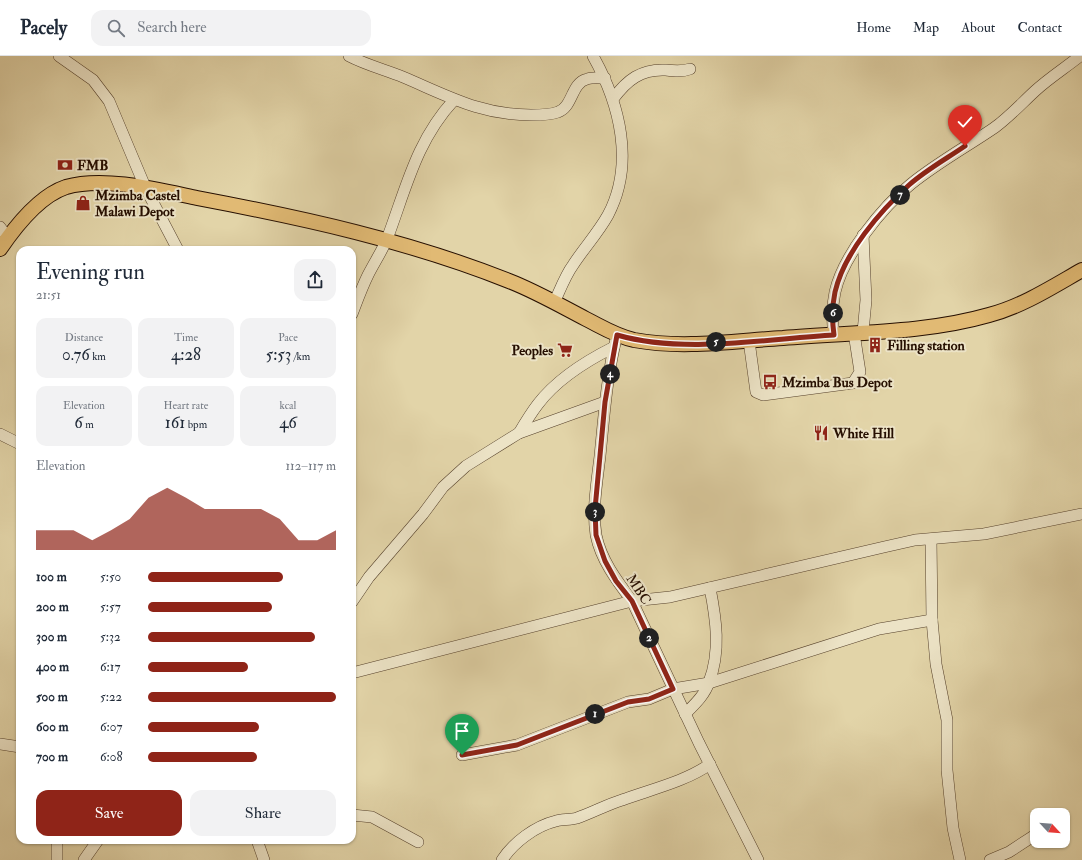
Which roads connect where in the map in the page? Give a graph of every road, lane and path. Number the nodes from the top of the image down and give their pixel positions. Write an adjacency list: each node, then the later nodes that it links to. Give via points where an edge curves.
1 (59, 56): 9 (street, via 93,80 110,101)
2 (349, 56): 7 (street)
3 (593, 56): 6 (street)
4 (1080, 56): 11 (street, via 1036,90 995,127 909,185)
5 (690, 69): 8 (street, via 653,70 641,73 632,78)
6 (605, 78): 7 (street, via 587,79 578,84 564,109 545,115 509,115); 8 (street)
7 (454, 100): 12 (street, via 441,113 412,167)
8 (613, 100): 16 (street, via 620,124 622,165 619,188 608,215 572,266)
9 (146, 189): 10 (main road, via 100,182 65,188 51,194); 12 (main road, via 285,215); 13 (street)
10 (4, 232): 14 (main road)
11 (863, 235): 18 (street, via 866,300); 19 (street, via 835,292 832,319)
12 (386, 240): 16 (main road, via 511,281); 17 (street)
13 (176, 246)
14 (0, 250)
15 (1082, 270): 18 (main road, via 1039,295 990,315 948,325)
16 (554, 303): 20 (main road)
17 (356, 304)
18 (859, 333): 19 (main road); 21 (street, via 860,372 853,383 763,395 756,392)
19 (834, 335): 21 (main road)
20 (615, 341): 21 (main road); 22 (street, MBC); 23 (street, via 556,384 537,404)
21 (748, 341)
22 (605, 402): 23 (street); 30 (street, MBC, via 595,509 596,535 605,561 616,581)
23 (520, 433): 29 (street, via 466,466 443,487)
24 (0, 434): 25 (street)
25 (16, 442)
26 (1082, 514): 27 (street, via 984,534)
27 (931, 539): 28 (street, via 884,547); 31 (street)
28 (710, 588): 30 (street, via 670,597); 33 (street, via 717,624 717,648)
29 (356, 596)
30 (632, 601): 32 (street); 34 (street, MBC)
31 (932, 620): 33 (street, via 879,629); 53 (street, via 936,664 947,720 946,770)
32 (356, 672)
33 (709, 683): 34 (street); 35 (street)
34 (673, 689): 35 (street, MBC); 38 (street, via 649,699 621,704 517,745)
35 (685, 714): 39 (street, MBC)
36 (0, 744): 37 (street)
37 (16, 746)
38 (462, 755)
39 (710, 764): 46 (street, via 687,777 575,819 546,824); 52 (street, MBC)
40 (356, 815): 42 (street, via 385,822)
41 (1030, 838): 54 (street, via 1009,852)
42 (418, 842)
43 (57, 844): 47 (street)
44 (95, 844): 48 (street)
45 (258, 844): 49 (street)
46 (511, 848): 50 (street); 51 (street)
47 (57, 860)
48 (84, 860)
49 (264, 860)
50 (502, 860)
51 (512, 860)
52 (758, 860)
53 (960, 860)
54 (990, 860)

